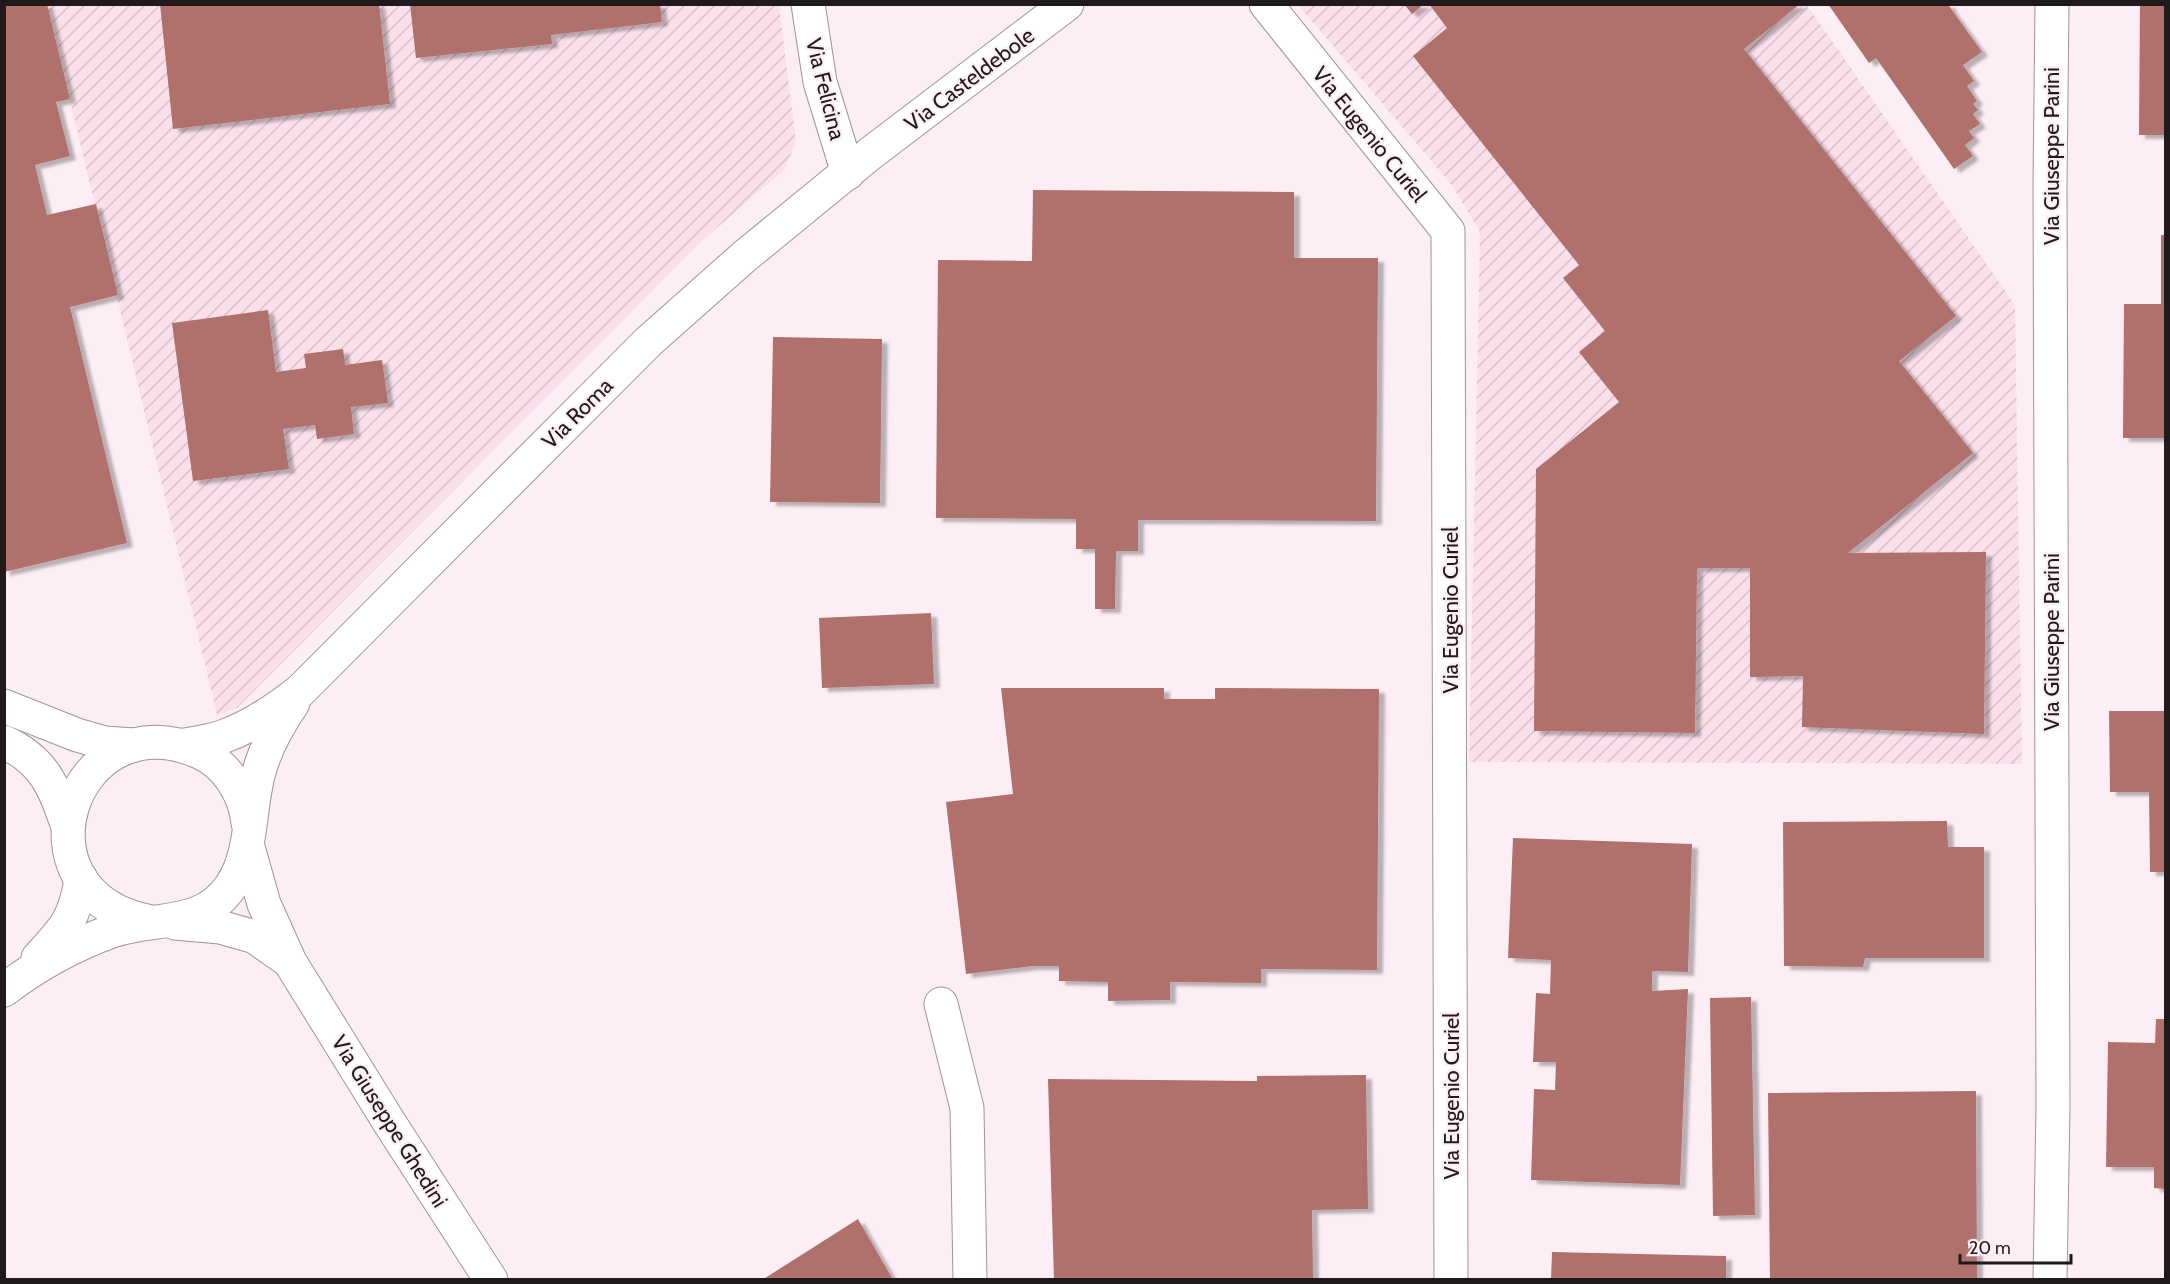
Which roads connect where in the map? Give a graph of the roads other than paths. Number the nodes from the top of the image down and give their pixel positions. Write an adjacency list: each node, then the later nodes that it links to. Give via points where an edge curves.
1 (808, 4): 5 (street, Via Felicina, via 820,82)
2 (1067, 4): 5 (street, Via Casteldebole)
3 (1266, 4): 20 (street, Via Eugenio Curiel, via 1448,231)
4 (2052, 4): 21 (street, Via Giuseppe Parini)
5 (859, 163): 6 (street, Via Roma, via 648,342)
6 (300, 691): 10 (street, Via Roma, via 250,725 221,738); 12 (street, Via Roma, via 264,753)
7 (4, 706): 9 (street, via 77,735)
8 (4, 742): 11 (street, via 34,760 47,776)
9 (133, 745): 10 (street, Via Roma); 11 (street, Via Roma, via 111,755 90,772 71,807)
10 (184, 745): 12 (street, Via Roma, via 204,754 226,772 247,812)
11 (68, 827): 13 (street, Via Roma, via 69,848)
12 (248, 838): 14 (street, Via Roma, via 243,864 231,887 214,904 187,918); 15 (street, Via Giuseppe Ghedini, via 264,904)
13 (81, 879): 14 (street, Via Roma, via 93,895 119,914); 16 (street, Via Roma, via 77,903 66,927)
14 (160, 922): 15 (street, Via Giuseppe Ghedini, via 220,927 255,937); 16 (street, Via Roma, via 113,930 63,951)
15 (290, 962): 18 (street, Via Giuseppe Ghedini)
16 (12, 985)
17 (940, 1004): 19 (street, via 967,1108)
18 (490, 1280)
19 (970, 1280)
20 (1451, 1280)
21 (2050, 1280)

